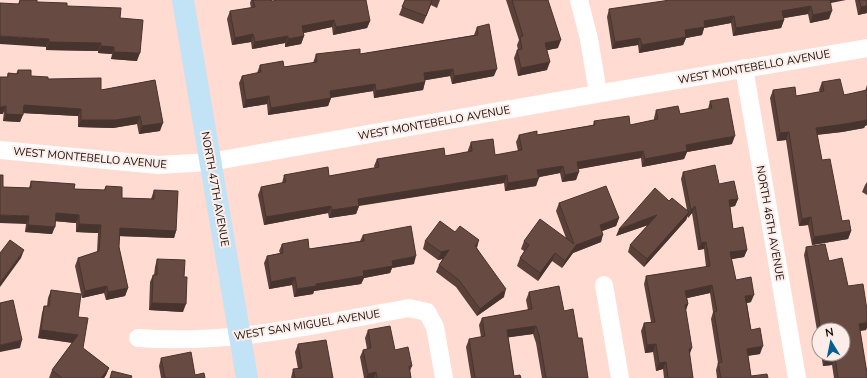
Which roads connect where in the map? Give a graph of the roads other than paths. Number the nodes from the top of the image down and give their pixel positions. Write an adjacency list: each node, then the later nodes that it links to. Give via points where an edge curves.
1 (183, 0): 7 (street, NORTH 47TH AVENUE)
2 (579, 0): 5 (street)
3 (867, 48): 4 (street, WEST MONTEBELLO AVENUE)
4 (744, 68): 5 (street, WEST MONTEBELLO AVENUE); 14 (street, NORTH 46TH AVENUE)
5 (598, 93): 7 (street, WEST MONTEBELLO AVENUE)
6 (0, 150): 7 (street, WEST MONTEBELLO AVENUE, via 158,165)
7 (210, 162): 9 (street, NORTH 47TH AVENUE)
8 (604, 285): 13 (street)
9 (240, 337): 10 (street, WEST SAN MIGUEL AVENUE, via 168,340); 11 (street, NORTH 47TH AVENUE); 12 (street, WEST SAN MIGUEL AVENUE, via 409,308 427,312 435,327)
10 (138, 338)
11 (247, 378)
12 (444, 378)
13 (620, 378)
14 (797, 378)

